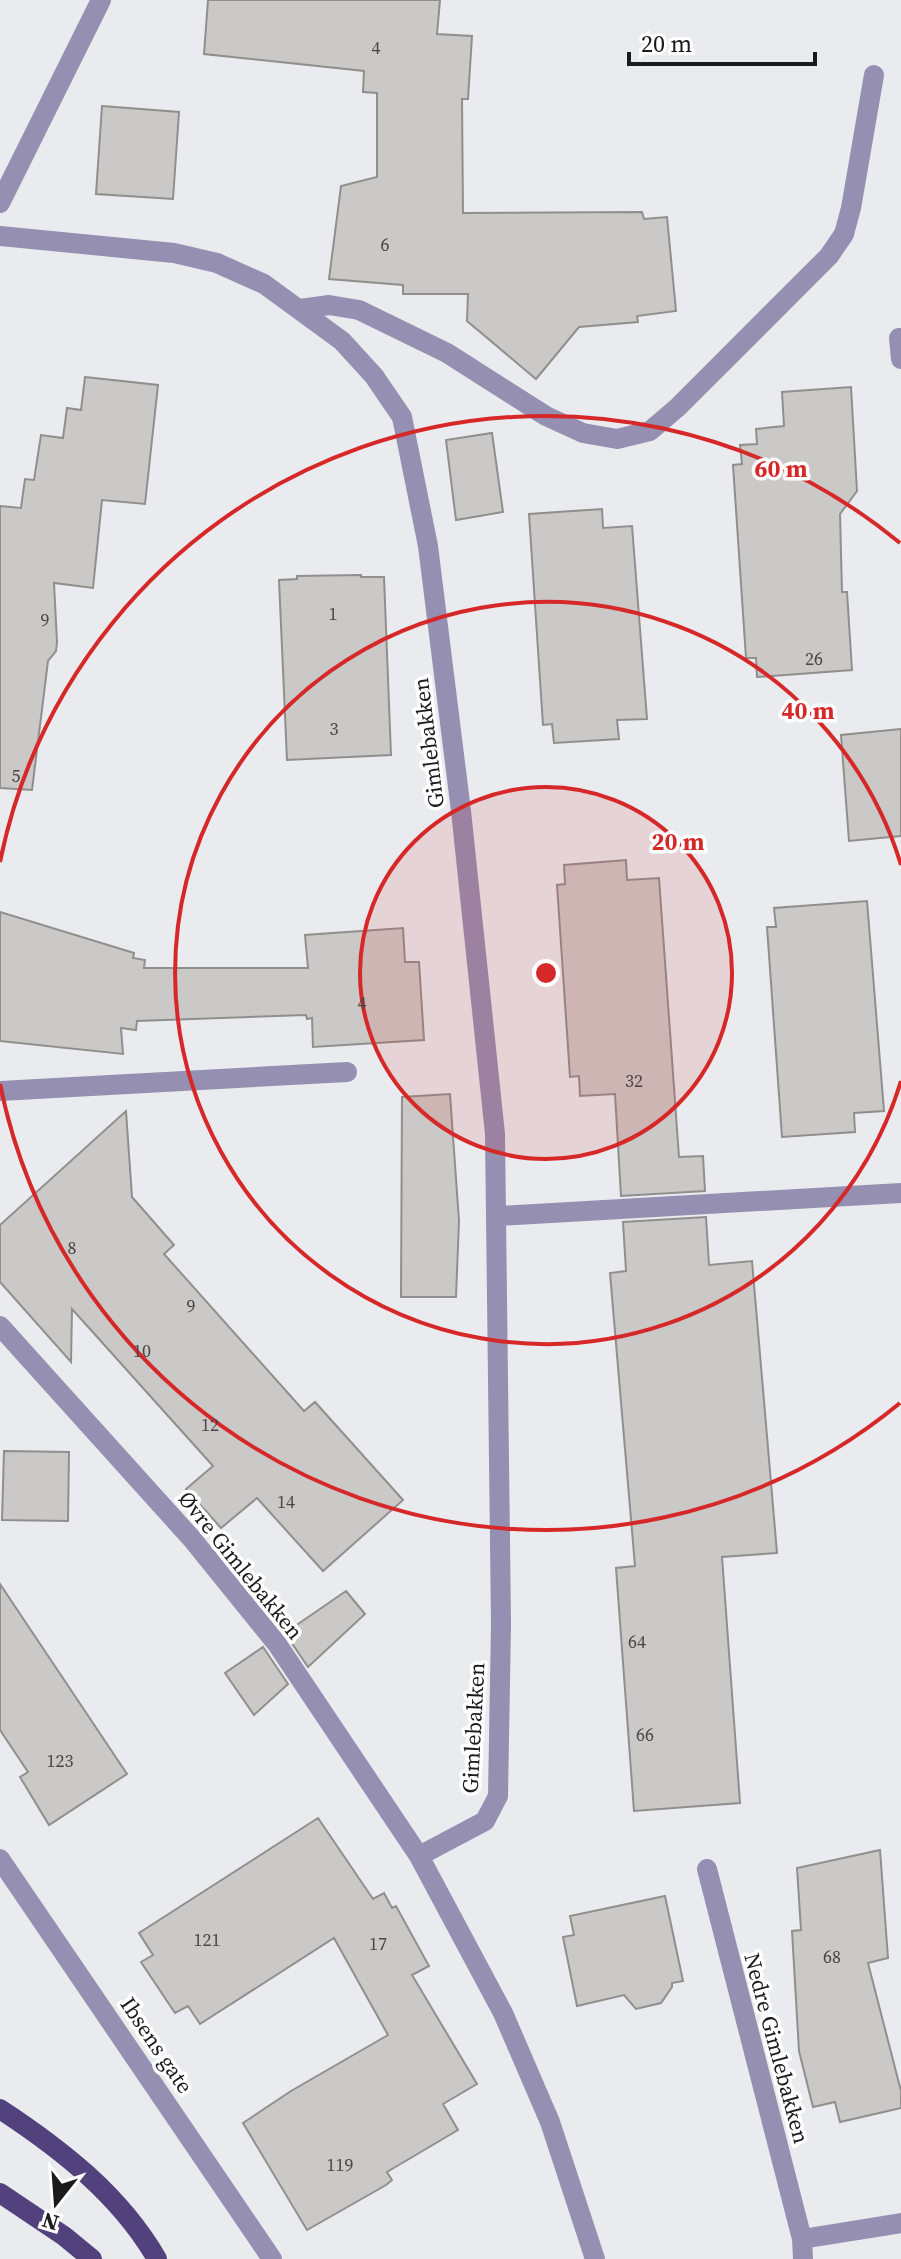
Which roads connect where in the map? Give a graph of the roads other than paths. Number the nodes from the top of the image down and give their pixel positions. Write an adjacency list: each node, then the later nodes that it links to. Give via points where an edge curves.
1 (101, 0): 3 (street)
2 (874, 75): 5 (street, via 844,234 829,256 650,431 617,439 583,433 546,416 447,353 359,310 329,305)
3 (0, 203)
4 (0, 236): 5 (street, Gimlebakken, via 160,251 217,263 264,284)
5 (300, 309): 9 (street, Gimlebakken, via 342,341 402,417 428,546 454,754 495,1134)
6 (347, 1072): 7 (street)
7 (0, 1091)
8 (901, 1193): 9 (street)
9 (498, 1216): 11 (street, Gimlebakken, via 498,1796 485,1821)
10 (0, 1326): 11 (street, Øvre Gimlebakken, via 192,1539 277,1644)
11 (419, 1856): 21 (street, via 503,2013 550,2122)
12 (0, 1859): 20 (street, Ibsens gate)
13 (707, 1869): 17 (street, Nedre Gimlebakken)
14 (0, 2109): 19 (main road, via 98,2185 143,2235)
15 (0, 2193): 18 (main road)
16 (901, 2223): 17 (street, Nedre Gimlebakken)
17 (803, 2249)
18 (92, 2259)
19 (157, 2259)
20 (272, 2259)
21 (595, 2259)

